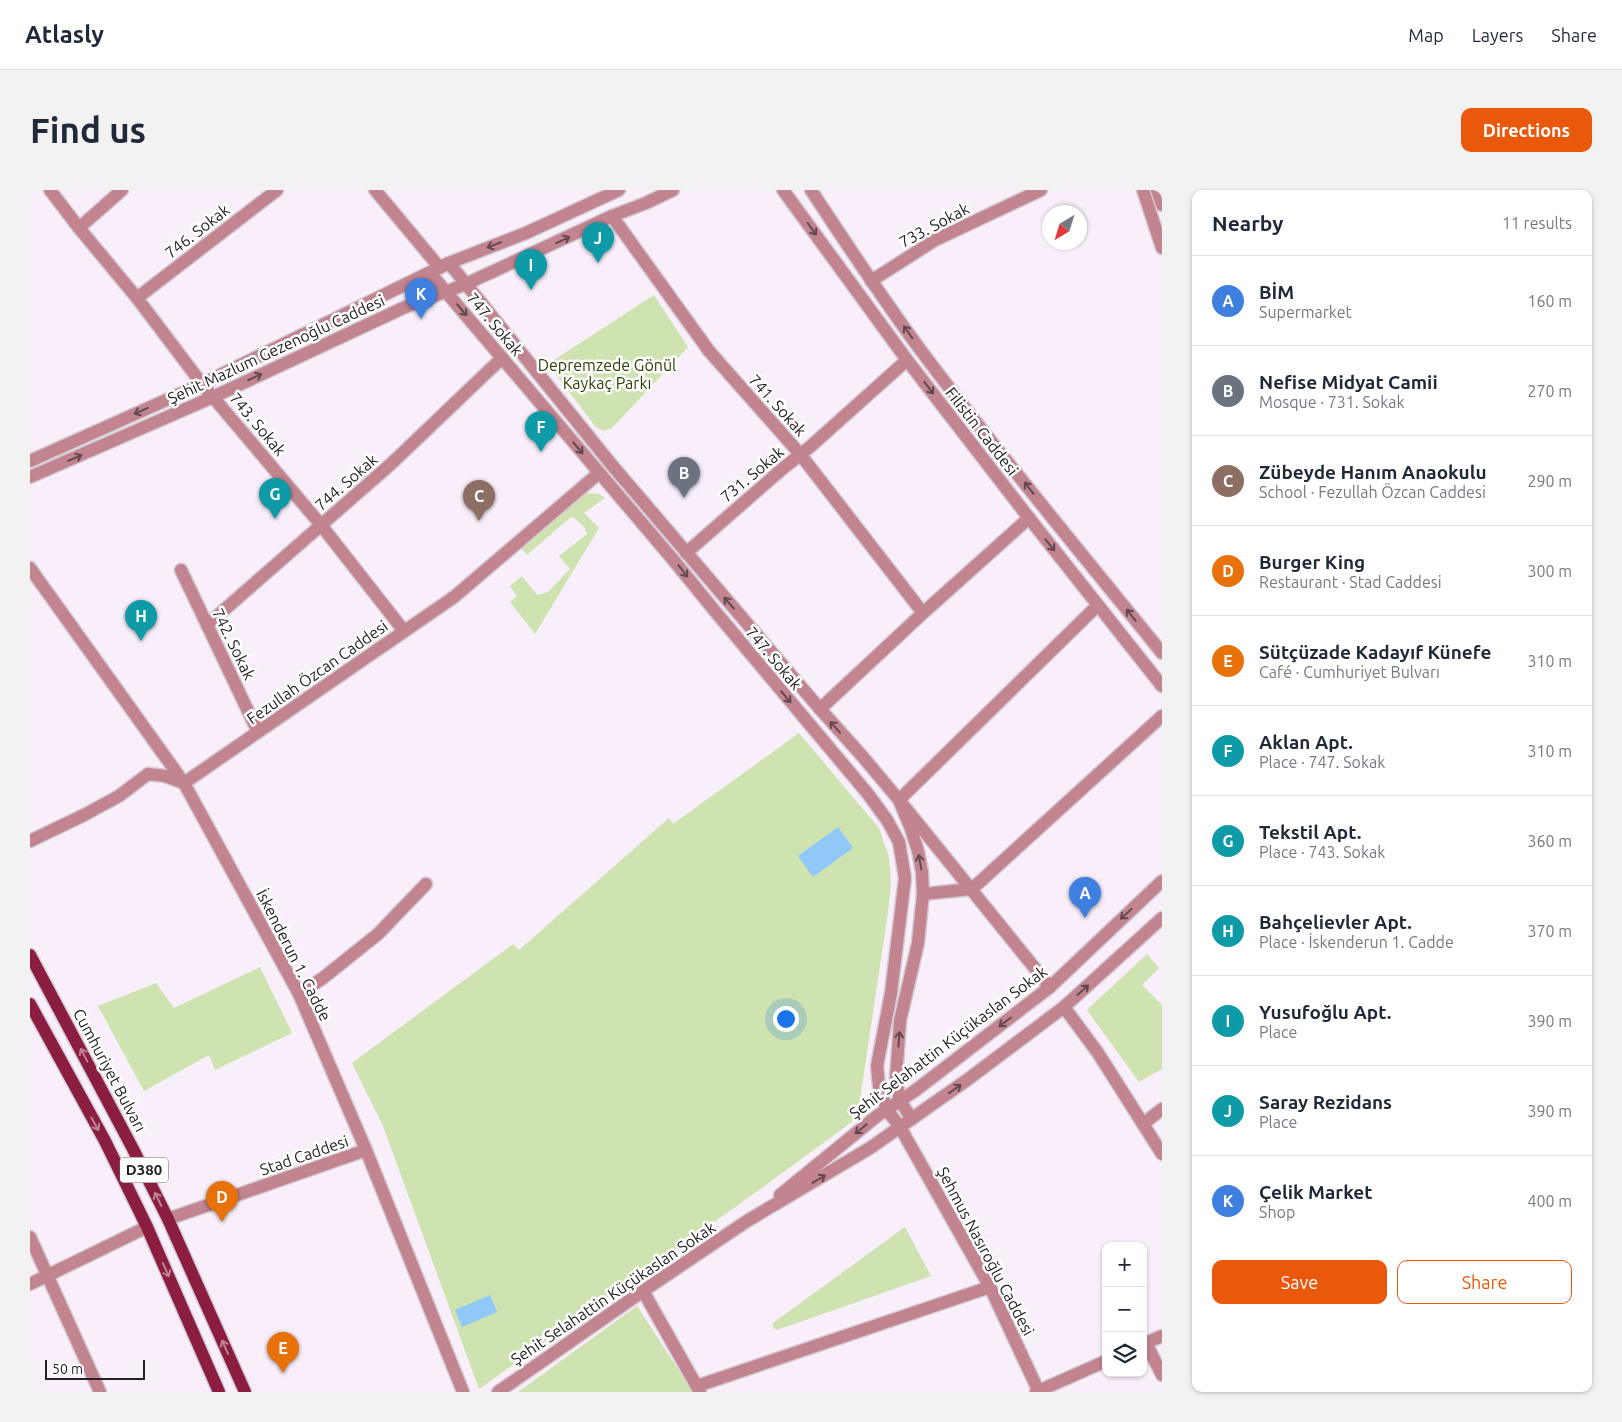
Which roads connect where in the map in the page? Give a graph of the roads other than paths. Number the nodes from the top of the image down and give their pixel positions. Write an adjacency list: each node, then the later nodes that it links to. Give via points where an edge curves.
1 (50, 190): 15 (street, 743. Sokak)
2 (122, 190): 15 (street)
3 (277, 190): 21 (street, 746. Sokak)
4 (375, 190): 17 (street, 747. Sokak)
5 (618, 190): 12 (street, Şehit Mazlum Gezenoğlu Caddesi)
6 (672, 190): 14 (street, Şehit Mazlum Gezenoğlu Caddesi)
7 (783, 190): 23 (street, Filistin Caddesi, one-way to 23)
8 (811, 190): 18 (street, Filistin Caddesi)
9 (1041, 190): 18 (street, 733. Sokak, via 935,240)
10 (1143, 190): 16 (street)
11 (1156, 190): 13 (street)
12 (599, 194): 17 (street, Şehit Mazlum Gezenoğlu Caddesi, one-way to 17, via 526,233)
13 (1162, 205)
14 (612, 216): 19 (street, Şehit Mazlum Gezenoğlu Caddesi, one-way to 14); 26 (street, 741. Sokak, via 709,352)
15 (79, 228): 21 (street, 743. Sokak)
16 (1162, 248)
17 (440, 268): 19 (street); 20 (street, 747. Sokak); 24 (street, Şehit Mazlum Gezenoğlu Caddesi)
18 (872, 281): 39 (street, Filistin Caddesi, one-way to 18, via 924,356)
19 (466, 284): 20 (street, Şehit Mazlum Gezenoğlu Caddesi); 32 (street)
20 (446, 291): 22 (street, 747. Sokak, one-way to 22); 25 (street, Şehit Mazlum Gezenoğlu Caddesi, one-way to 20)
21 (137, 298): 24 (street, 743. Sokak)
22 (502, 358): 28 (street, 747. Sokak, one-way to 28); 31 (street, 744. Sokak, via 392,463)
23 (907, 360): 26 (street, 731. Sokak); 30 (street, Filistin Caddesi, one-way to 30)
24 (202, 384): 25 (street, 743. Sokak); 27 (street, Şehit Mazlum Gezenoğlu Caddesi, one-way to 27)
25 (214, 397): 29 (street, Şehit Mazlum Gezenoğlu Caddesi, one-way to 25); 31 (street, 743. Sokak)
26 (800, 454): 32 (street, 731. Sokak); 36 (street, 741. Sokak)
27 (30, 461)
28 (599, 474): 38 (street, Fezullah Özcan Caddesi, via 454,597); 58 (street, 747. Sokak, one-way to 58, via 868,794 899,842 905,878 877,1066)
29 (30, 477)
30 (1029, 518): 35 (street, Filistin Caddesi, one-way to 35); 36 (street)
31 (321, 525): 37 (street, 744. Sokak); 38 (street, 743. Sokak)
32 (686, 552): 41 (street, one-way to 32)
33 (30, 568): 44 (street, İskenderun 1. Cadde)
34 (181, 570): 37 (street, 742. Sokak)
35 (1098, 605): 40 (street, Filistin Caddesi); 45 (street)
36 (922, 614): 41 (street)
37 (207, 626): 43 (street, 742. Sokak)
38 (404, 631): 43 (street, Fezullah Özcan Caddesi)
39 (1162, 653)
40 (1162, 686)
41 (820, 710): 45 (street, one-way to 41)
42 (1162, 716): 49 (street)
43 (258, 732): 44 (street, Fezullah Özcan Caddesi)
44 (184, 783): 46 (street, via 148,774 119,796); 54 (street, İskenderun 1. Cadde)
45 (899, 800): 49 (street); 50 (street, one-way to 45, via 918,851)
46 (30, 841)
47 (1162, 881): 53 (street, Şehit Selahattin Küçükaslan Sokak, one-way to 53)
48 (426, 884): 54 (street, via 378,934)
49 (972, 889): 50 (street); 53 (street)
50 (923, 894): 57 (street, one-way to 50, via 896,1078 900,1021 918,943)
51 (1162, 918): 56 (street, Şehit Selahattin Küçükaslan Sokak, one-way to 51)
52 (30, 955): 65 (main road, Cumhuriyet Bulvarı / D380, one-way to 52)
53 (1050, 987): 57 (street, Şehit Selahattin Küçükaslan Sokak, one-way to 57)
54 (299, 994): 63 (street, İskenderun 1. Cadde)
55 (30, 1004): 67 (main road, D380, one-way to 67, via 105,1141)
56 (1064, 1007): 60 (street, Şehit Selahattin Küçükaslan Sokak, one-way to 56); 61 (street)
57 (900, 1100): 58 (street, Şehit Selahattin Küçükaslan Sokak); 60 (street)
58 (887, 1110): 62 (street, 747. Sokak); 66 (street, Şehit Selahattin Küçükaslan Sokak, one-way to 66)
59 (1162, 1110): 61 (street)
60 (912, 1119): 62 (street, Şehit Selahattin Küçükaslan Sokak)
61 (1143, 1124): 64 (street)
62 (900, 1127): 66 (street, Şehit Selahattin Küçükaslan Sokak, one-way to 62); 71 (street, Şehmus Nasıroğlu Caddesi)
63 (366, 1150): 65 (street, Stad Caddesi); 82 (street, İskenderun 1. Cadde)
64 (1162, 1154)
65 (168, 1219): 81 (main road, Cumhuriyet Bulvarı / D380, one-way to 65)
66 (748, 1222): 72 (street, Şehit Selahattin Küçükaslan Sokak)
67 (147, 1227): 69 (street); 80 (main road, D380, one-way to 80)
68 (30, 1237): 69 (street)
69 (46, 1276): 70 (street); 79 (street)
70 (30, 1284)
71 (990, 1286): 78 (street); 84 (street, Şehmus Nasıroğlu Caddesi)
72 (643, 1291): 78 (street); 83 (street, Şehit Selahattin Küçükaslan Sokak)
73 (1162, 1336): 74 (street)
74 (1147, 1342)
75 (1147, 1347): 77 (street)
76 (1102, 1363): 84 (street)
77 (1162, 1375)
78 (699, 1389)
79 (100, 1392)
80 (219, 1392)
81 (245, 1392)
82 (463, 1392)
83 (498, 1392)
84 (1038, 1392)

